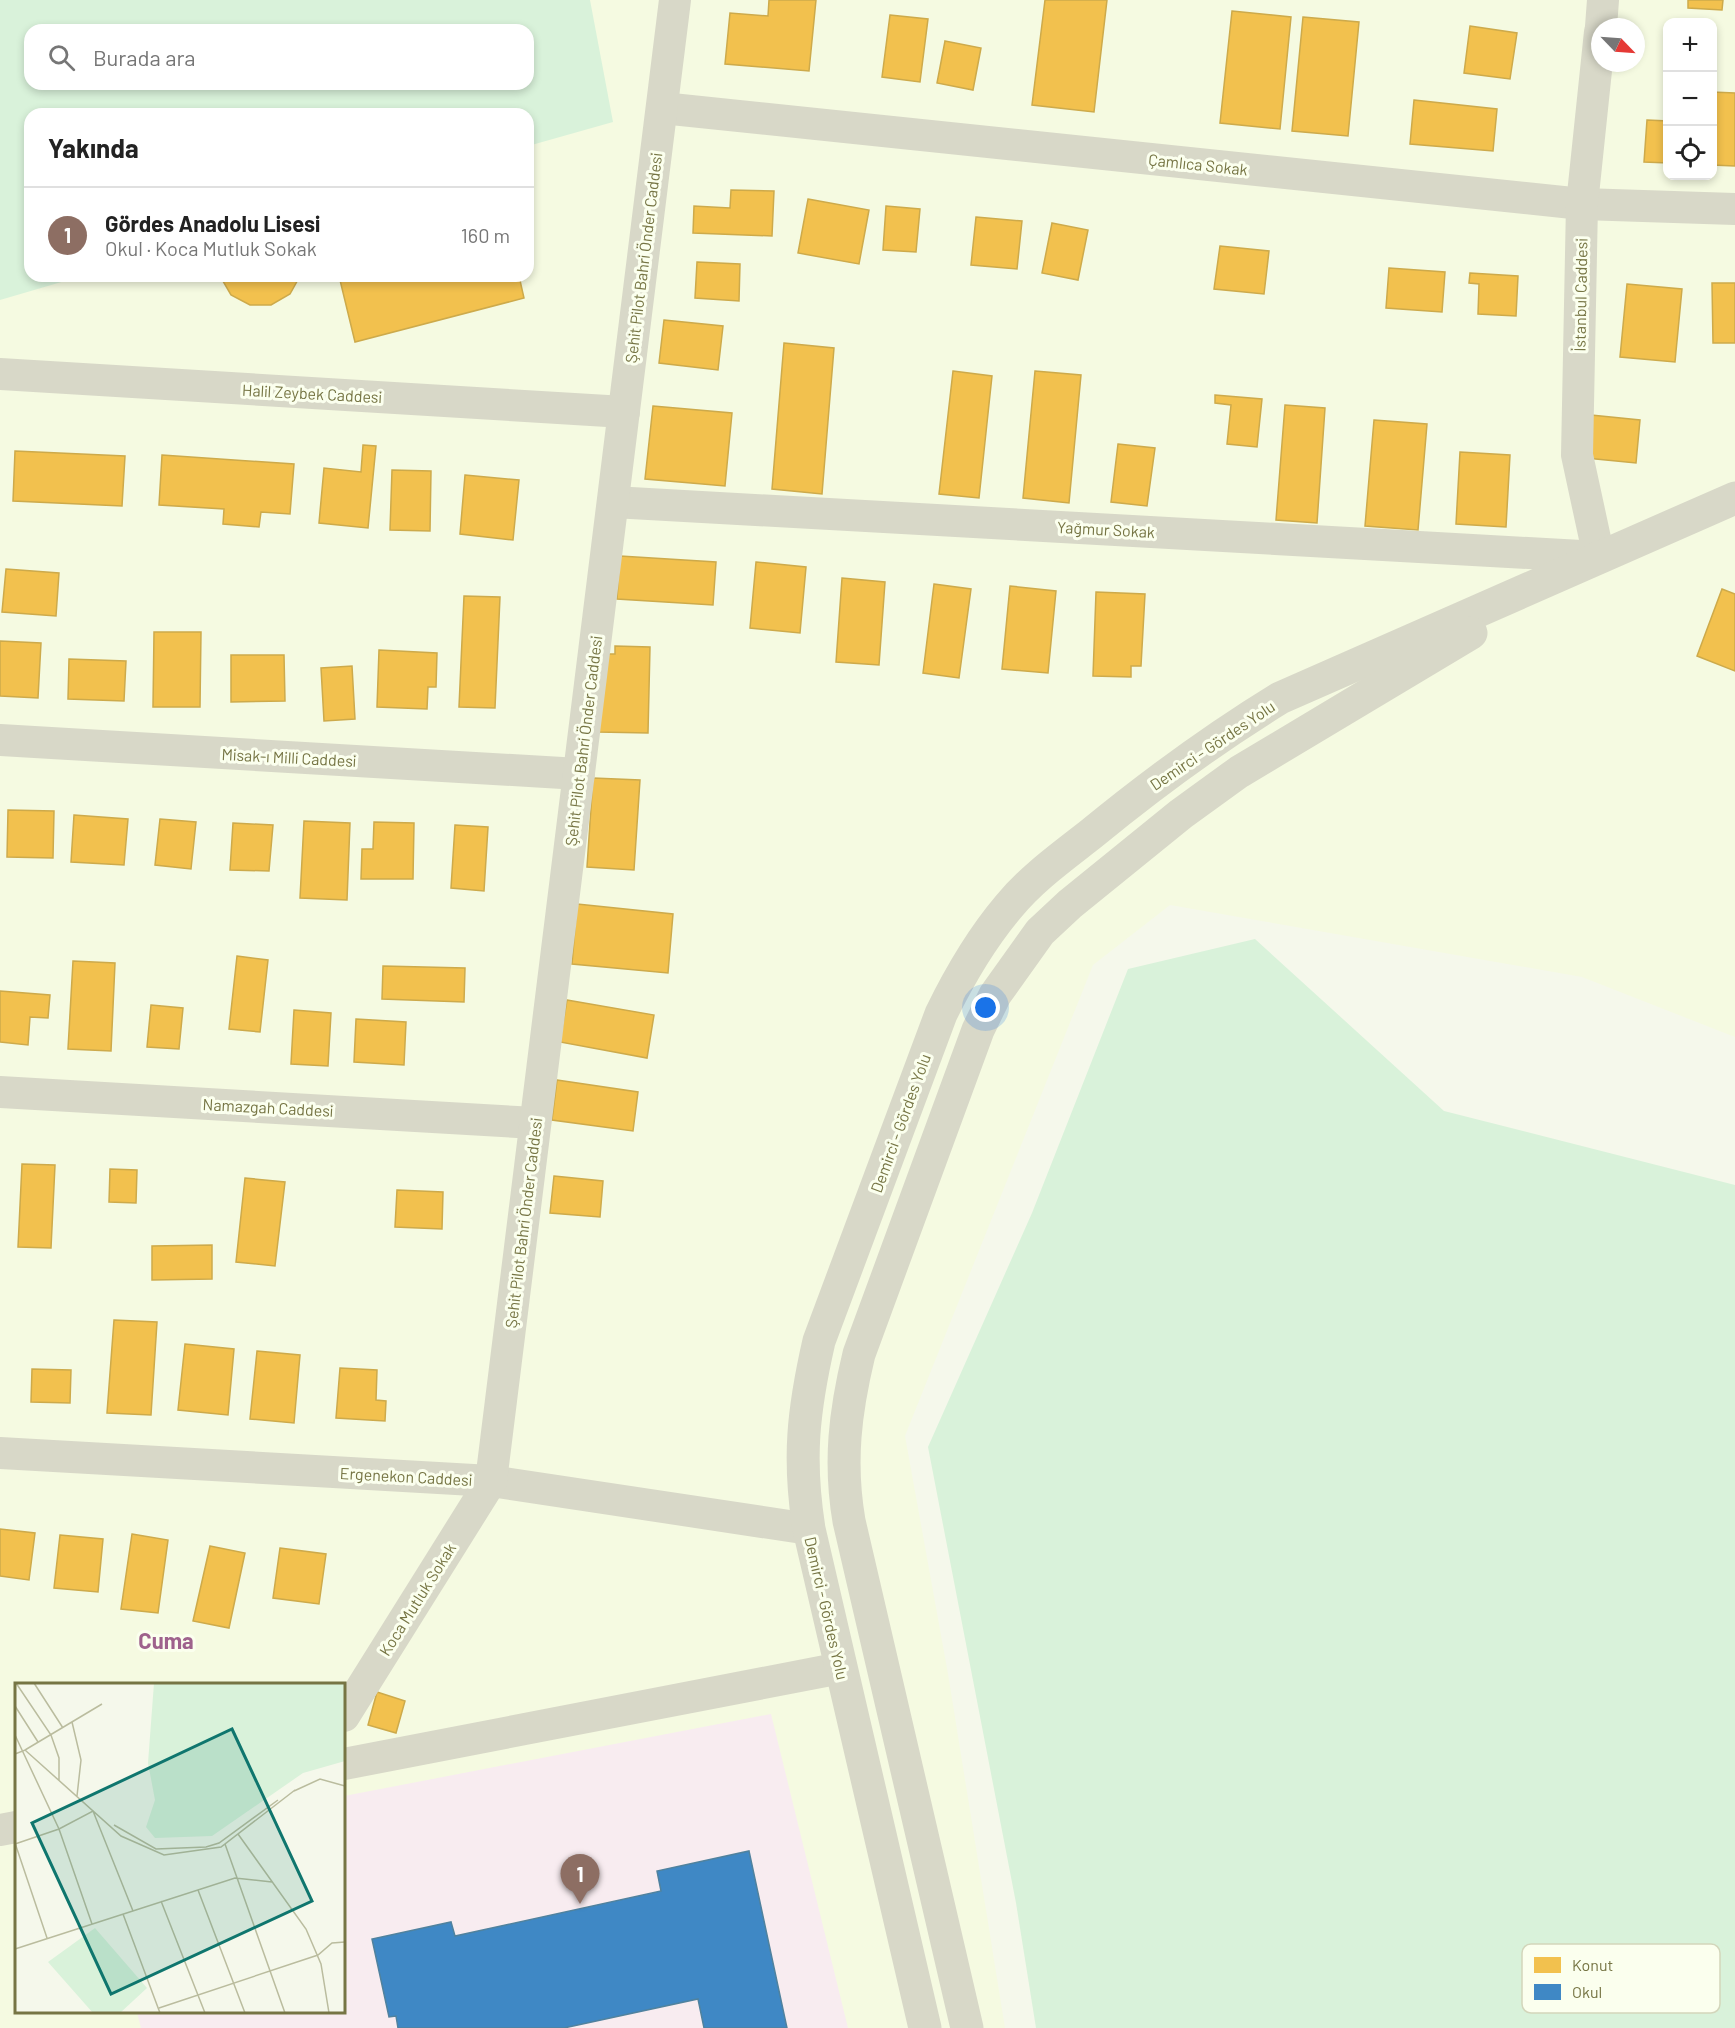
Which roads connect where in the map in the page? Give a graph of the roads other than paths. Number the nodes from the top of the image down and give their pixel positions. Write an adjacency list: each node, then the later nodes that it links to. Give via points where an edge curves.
1 (675, 0): 5 (street, Şehit Pilot Bahri Önder Caddesi)
2 (1603, 0): 3 (street)
3 (1601, 18)
4 (1596, 72): 6 (street, İstanbul Caddesi)
5 (662, 108): 6 (street, Çamlıca Sokak); 9 (street, Şehit Pilot Bahri Önder Caddesi)
6 (1582, 204): 7 (street, Çamlıca Sokak); 12 (street, İstanbul Caddesi, via 1577,455)
7 (1735, 209)
8 (0, 374): 9 (street, Halil Zeybek Caddesi)
9 (624, 412): 11 (street, Şehit Pilot Bahri Önder Caddesi)
10 (1735, 498): 12 (main road, Demirci - Gördes Yolu)
11 (613, 502): 12 (street, Yağmur Sokak); 14 (street, Şehit Pilot Bahri Önder Caddesi)
12 (1599, 557): 19 (main road, Demirci - Gördes Yolu, via 1280,698 1216,737 1156,781 1010,904 960,975 941,1014 819,1341 802,1437 802,1484); 26 (main road, Demirci - Gördes Yolu, via 1239,772 1181,814 1040,932 995,995 978,1030 859,1354 848,1398 842,1481)
13 (0, 740): 14 (street, Misak-ı Milli Caddesi)
14 (579, 774): 16 (street, Şehit Pilot Bahri Önder Caddesi)
15 (0, 1092): 16 (street, Namazgah Caddesi)
16 (536, 1123): 18 (street, Şehit Pilot Bahri Önder Caddesi)
17 (0, 1453): 18 (street, Ergenekon Caddesi)
18 (491, 1481): 19 (street, Ergenekon Caddesi); 21 (street, Koca Mutluk Sokak)
19 (809, 1529): 20 (main road, Demirci - Gördes Yolu)
20 (841, 1668): 22 (street); 25 (main road, Demirci - Gördes Yolu)
21 (345, 1714)
22 (345, 1764)
23 (15, 1827): 24 (street)
24 (0, 1830)
25 (925, 2028)
26 (967, 2028)

